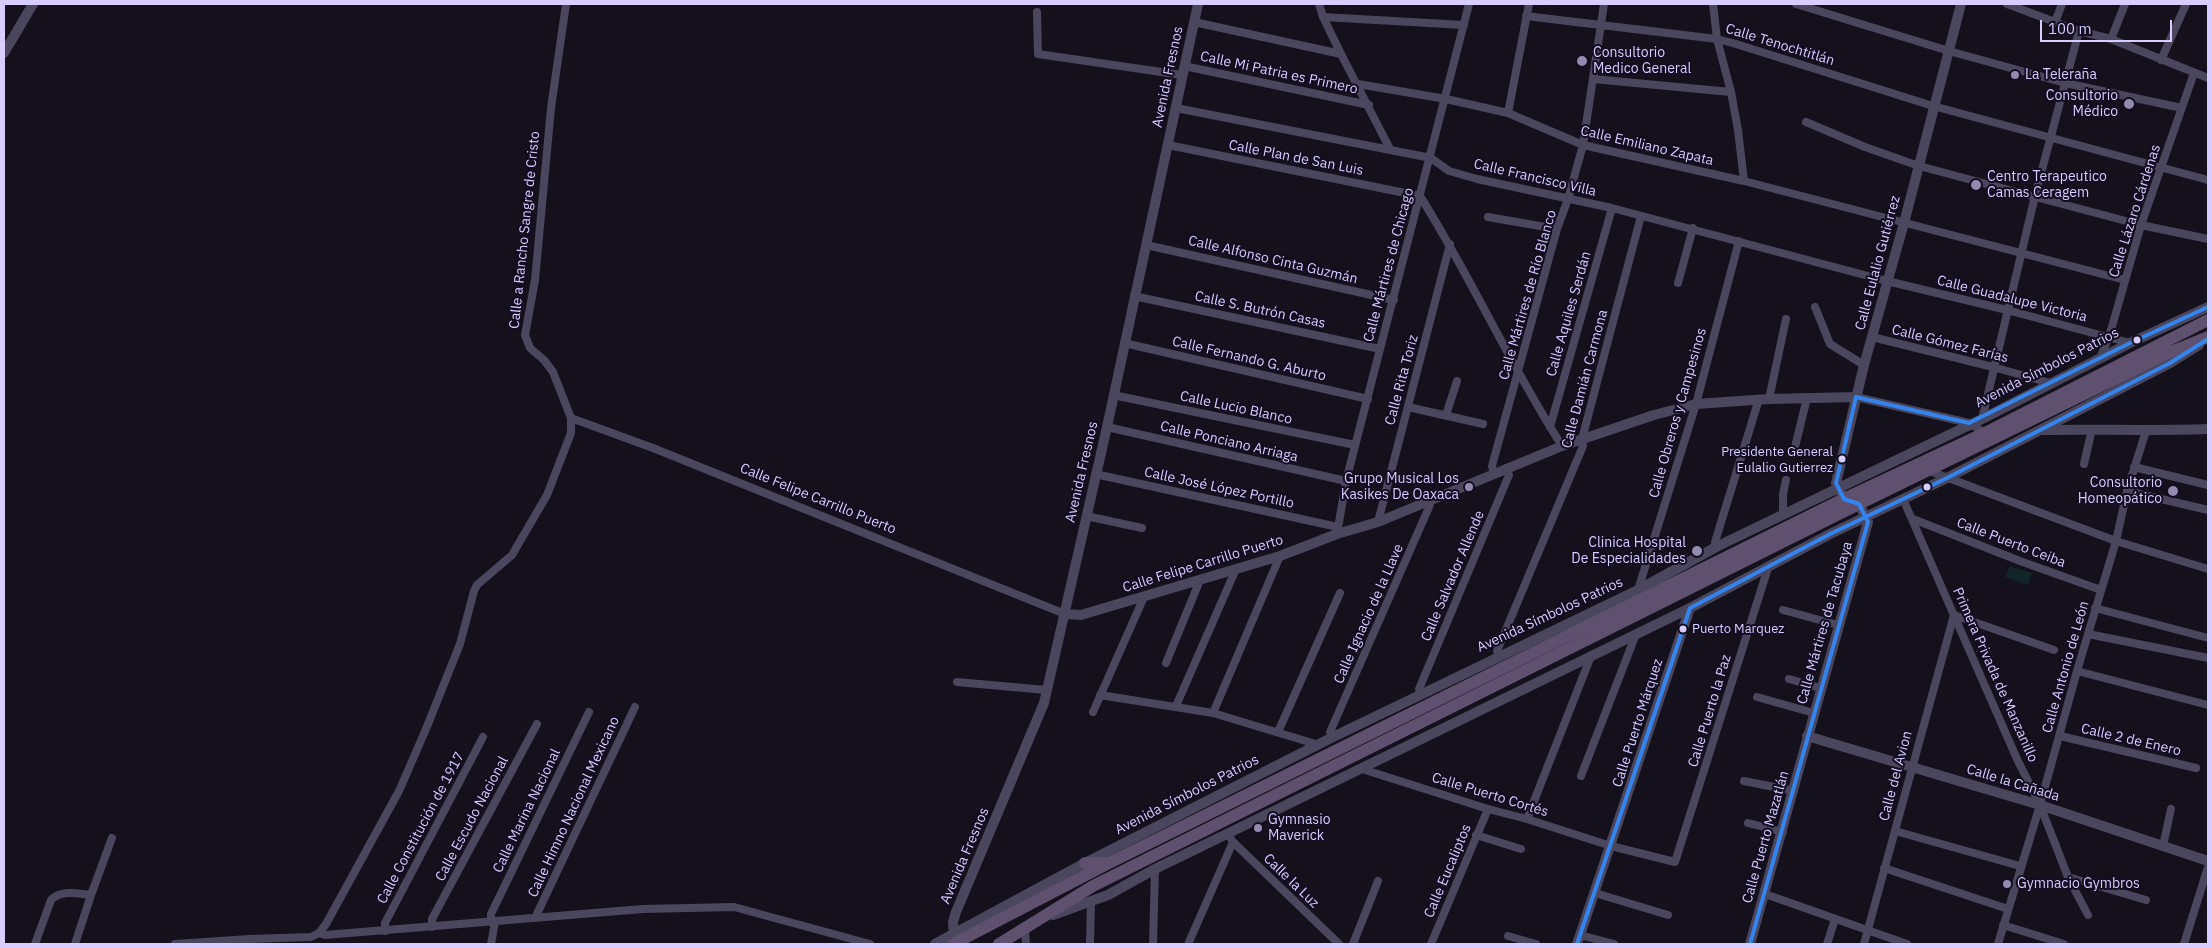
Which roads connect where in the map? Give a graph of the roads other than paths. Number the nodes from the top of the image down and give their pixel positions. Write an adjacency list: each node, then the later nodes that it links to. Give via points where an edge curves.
1 (33, 4): 26 (street)
2 (566, 4): 97 (street, Calle a Rancho Sangre de Cristo, via 551,108 535,280 525,334 530,348 553,372)
3 (1198, 4): 18 (street, Avenida Fresnos)
4 (1319, 4): 17 (street)
5 (1469, 4): 20 (street, Calle Mártires de Chicago)
6 (1529, 4): 16 (street)
7 (1604, 4): 21 (street, Calle Mártires de Río Blanco)
8 (1713, 4): 23 (street)
9 (1796, 4): 25 (street)
10 (1961, 4): 25 (street, Calle Eulalio Gutiérrez)
11 (2007, 4): 19 (street)
12 (2062, 4): 19 (street)
13 (2126, 4): 24 (street)
14 (2186, 4): 28 (street)
15 (1037, 12): 29 (street, Calle Mi Patria es Primero, via 1038,54)
16 (1526, 16): 21 (street, Calle Tenochtitlán); 41 (street)
17 (1323, 17): 20 (street); 27 (street)
18 (1194, 22): 27 (street); 29 (street, Avenida Fresnos)
19 (2055, 22): 22 (street)
20 (1464, 25): 36 (street, Calle Mártires de Chicago)
21 (1600, 26): 23 (street, Calle Tenochtitlán); 31 (street, Calle Mártires de Río Blanco)
22 (2079, 31): 24 (street); 33 (street)
23 (1717, 39): 35 (street); 38 (street, Calle Tenochtitlán)
24 (2112, 39): 28 (street)
25 (1949, 51): 33 (street); 38 (street, Calle Eulalio Gutiérrez)
26 (4, 53)
27 (1341, 54): 34 (street)
28 (2161, 60): 30 (street)
29 (1183, 71): 37 (street, Calle Mi Patria es Primero); 39 (street, Avenida Fresnos)
30 (2194, 73): 32 (street); 40 (street, Calle Lázaro Cárdenas)
31 (1593, 78): 35 (street); 45 (street, Calle Mártires de Río Blanco)
32 (2208, 78)
33 (2065, 83): 40 (street); 43 (street)
34 (1358, 84): 36 (street, Calle Emiliano Zapata); 37 (street)
35 (1731, 92): 51 (street)
36 (1446, 99): 41 (street, Calle Emiliano Zapata); 47 (street, Calle Mártires de Chicago)
37 (1368, 105): 46 (street)
38 (1933, 106): 43 (street, Calle Tenochtitlán); 48 (street, Calle Eulalio Gutiérrez)
39 (1176, 108): 44 (street, Avenida Fresnos); 46 (street, Calle Francisco Villa)
40 (2182, 108): 49 (street, Calle Lázaro Cárdenas)
41 (1508, 113): 45 (street, Calle Emiliano Zapata)
42 (1806, 122): 48 (street)
43 (2051, 138): 49 (street, Calle Tenochtitlán); 53 (street)
44 (1168, 145): 52 (street, Calle Plan de San Luis); 65 (street, Avenida Fresnos)
45 (1582, 145): 51 (street, Calle Emiliano Zapata); 54 (street, Calle Mártires de Río Blanco)
46 (1390, 149): 47 (street, Calle Francisco Villa)
47 (1431, 158): 52 (street, Calle Mártires de Chicago); 54 (street, Calle Francisco Villa, via 1449,171)
48 (1919, 166): 53 (street); 58 (street, Calle Eulalio Gutiérrez)
49 (2162, 168): 50 (street, Calle Tenochtitlán); 59 (street, Calle Lázaro Cárdenas)
50 (2208, 180)
51 (1744, 181): 58 (street, Calle Emiliano Zapata)
52 (1420, 196): 64 (street); 71 (street, Calle Mártires de Chicago)
53 (2035, 196): 59 (street); 66 (street)
54 (1568, 199): 55 (street, Calle Francisco Villa); 61 (street, Calle Mártires de Río Blanco)
55 (1612, 208): 56 (street, Calle Francisco Villa); 102 (street, Calle Aquiles Serdán)
56 (1641, 216): 60 (street, Calle Francisco Villa); 109 (street, Calle Damián Carmona)
57 (1488, 217): 61 (street)
58 (1904, 223): 66 (street, Calle Emiliano Zapata); 68 (street, Calle Eulalio Gutiérrez)
59 (2141, 225): 62 (street); 67 (street, Calle Lázaro Cárdenas)
60 (1693, 228): 63 (street, Calle Francisco Villa); 69 (street)
61 (1557, 229): 86 (street, Calle Mártires de Río Blanco)
62 (2208, 240)
63 (1739, 241): 68 (street, Calle Francisco Villa); 94 (street, Calle Obreros y Campesinos)
64 (1450, 244): 86 (street); 95 (street, Calle Rita Toriz)
65 (1146, 245): 70 (street, Avenida Fresnos); 71 (street, Calle Alfonso Cinta Guzmán)
66 (2023, 253): 67 (street, Calle Emiliano Zapata); 74 (street)
67 (2126, 280): 77 (street, Calle Lázaro Cárdenas)
68 (1887, 281): 74 (street, Calle Guadalupe Victoria); 78 (street, Calle Eulalio Gutiérrez)
69 (1678, 283)
70 (1134, 296): 80 (street, Avenida Fresnos); 82 (street, Calle S. Butrón Casas)
71 (1394, 300): 82 (street, Calle Mártires de Chicago)
72 (1815, 307): 84 (street, via 1830,344)
73 (2208, 307): 81 (street, Avenida Símbolos Patrios)
74 (2007, 310): 77 (street, Calle Guadalupe Victoria); 85 (street)
75 (1786, 319): 93 (street)
76 (2208, 320): 108 (main road, Avenida Símbolos Patrios)
77 (2109, 336): 81 (street, Calle Guadalupe Victoria); 83 (street, Calle Lázaro Cárdenas)
78 (1872, 337): 84 (street, Calle Eulalio Gutiérrez); 85 (street, Calle Gómez Farías)
79 (2208, 338): 105 (main road, via 2166,354); 106 (street, via 2170,363)
80 (1124, 343): 89 (street, Avenida Fresnos); 91 (street, Calle Fernando G. Aburto)
81 (2130, 343): 83 (street, Avenida Símbolos Patrios)
82 (1380, 349): 91 (street, Calle Mártires de Chicago)
83 (2100, 358): 88 (street, Avenida Símbolos Patrios)
84 (1864, 365): 90 (street, Calle Eulalio Gutiérrez)
85 (1994, 367): 88 (street, Calle Gómez Farías); 98 (street)
86 (1519, 373): 102 (street); 118 (street, Calle Mártires de Río Blanco, via 1492,466)
87 (1457, 381): 96 (street)
88 (2050, 383): 98 (street, Avenida Símbolos Patrios)
89 (1113, 394): 101 (street, Avenida Fresnos); 110 (street, Calle Lucio Blanco)
90 (1856, 397): 92 (street, Calle Felipe Carrillo Puerto); 99 (street); 125 (street, Calle Eulalio Gutiérrez, via 1836,483)
91 (1368, 398): 110 (street, Calle Mártires de Chicago)
92 (1807, 398): 93 (street, Calle Felipe Carrillo Puerto); 112 (street)
93 (1764, 399): 94 (street, Calle Felipe Carrillo Puerto); 140 (street, via 1715,542)
94 (1696, 404): 109 (street, Calle Felipe Carrillo Puerto); 146 (street, Calle Obreros y Campesinos)
95 (1408, 407): 96 (street); 134 (street, Calle Rita Toriz)
96 (1446, 416): 100 (street)
97 (571, 418): 153 (street, Calle Felipe Carrillo Puerto); 232 (street, Calle a Rancho Sangre de Cristo, via 571,433 547,495 512,555 477,585 460,644 398,791)
98 (1982, 419): 99 (street, Avenida Símbolos Patrios)
99 (1969, 423): 108 (street); 125 (street, Avenida Símbolos Patrios)
100 (1483, 424)
101 (1107, 427): 119 (street, Avenida Fresnos); 122 (street, Calle Ponciano Arriaga)
102 (1550, 427): 111 (street)
103 (2092, 429): 106 (street); 107 (street); 113 (street)
104 (2208, 429): 107 (street)
105 (2011, 430): 106 (street); 117 (main road)
106 (2039, 430): 120 (street)
107 (2146, 431): 115 (street, Calle Antonio de León)
108 (1985, 433): 114 (main road, Avenida Símbolos Patrios)
109 (1582, 439): 111 (street, Calle Felipe Carrillo Puerto); 160 (street, Calle Damián Carmona, via 1583,446 1498,651)
110 (1355, 445): 122 (street, Calle Mártires de Chicago)
111 (1562, 446): 116 (street, Calle Felipe Carrillo Puerto)
112 (1794, 451)
113 (2084, 464)
114 (1916, 466): 117 (street); 125 (main road, Avenida Símbolos Patrios)
115 (2134, 467): 123 (street); 124 (street, Calle Antonio de León)
116 (1507, 468): 118 (street, Calle Felipe Carrillo Puerto); 169 (street, Calle Salvador Allende, via 1509,475 1419,689)
117 (1930, 471): 120 (street); 128 (main road)
118 (1494, 473): 127 (street, Calle Felipe Carrillo Puerto)
119 (1095, 474): 131 (street, Avenida Fresnos); 137 (street, Calle José López Portillo)
120 (1947, 478): 126 (street); 139 (street)
121 (1786, 480): 130 (street)
122 (1346, 481): 137 (street, Calle Mártires de Chicago)
123 (2208, 485)
124 (2127, 490): 129 (street); 139 (street, Calle Antonio de León)
125 (1841, 494): 128 (street); 130 (street, Avenida Símbolos Patrios); 208 (main road, Avenida Símbolos Patrios)
126 (1903, 499): 132 (street); 133 (street, Primera Privada de Manzanillo)
127 (1429, 500): 134 (street, Calle Felipe Carrillo Puerto); 184 (street, Calle Ignacio de la Llave, via 1430,505 1330,732)
128 (1859, 504): 132 (street); 135 (main road)
129 (2208, 510)
130 (1783, 514): 140 (street, Avenida Símbolos Patrios)
131 (1086, 516): 136 (street); 153 (street, Avenida Fresnos)
132 (1866, 517): 138 (street); 155 (street, Calle Mártires de Tacubaya, via 1868,522)
133 (1913, 518): 147 (street, Calle Puerto Ceiba); 154 (street, Primera Privada de Manzanillo)
134 (1378, 522): 137 (street, Calle Felipe Carrillo Puerto)
135 (1824, 522): 138 (street); 225 (main road, via 1102,882)
136 (1142, 528)
137 (1337, 531): 141 (street, Calle Felipe Carrillo Puerto)
138 (1830, 534): 142 (street)
139 (2116, 541): 144 (street); 147 (street, Calle Antonio de León)
140 (1718, 546): 146 (street, Avenida Símbolos Patrios)
141 (1280, 556): 143 (street, Calle Felipe Carrillo Puerto); 177 (street)
142 (1768, 568): 150 (street); 206 (street, Calle Puerto la Paz)
143 (1236, 569): 145 (street, Calle Felipe Carrillo Puerto); 173 (street)
144 (2208, 569)
145 (1200, 580): 149 (street, Calle Felipe Carrillo Puerto); 163 (street)
146 (1638, 590): 160 (street, Avenida Símbolos Patrios)
147 (2101, 590): 151 (street, Calle Antonio de León)
148 (1340, 593): 180 (street)
149 (1144, 597): 153 (street, Calle Felipe Carrillo Puerto, via 1081,615); 170 (street)
150 (1690, 608): 156 (street); 202 (street, Calle Puerto Márquez)
151 (2095, 608): 157 (street, Calle Antonio de León); 158 (street)
152 (1783, 610): 155 (street)
153 (1065, 614): 168 (street, Avenida Fresnos)
154 (1954, 615): 159 (street); 186 (street, Calle del Avion); 192 (street, Primera Privada de Manzanillo, via 2016,759)
155 (1838, 625): 167 (street, Calle Mártires de Tacubaya)
156 (1636, 634): 161 (street); 189 (street)
157 (2088, 634): 162 (street); 164 (street, Calle Antonio de León)
158 (2208, 638)
159 (2054, 650)
160 (1499, 656): 169 (street, Avenida Símbolos Patrios)
161 (1591, 656): 188 (street); 195 (street)
162 (2208, 658)
163 (1166, 663)
164 (2077, 671): 172 (street); 182 (street, Calle Antonio de León)
165 (1789, 679): 167 (street)
166 (957, 682): 168 (street)
167 (1820, 688): 178 (street, Calle Mártires de Tacubaya)
168 (1046, 690): 236 (street, Avenida Fresnos, via 1044,703 956,912)
169 (1421, 693): 184 (street, Avenida Símbolos Patrios)
170 (1100, 695): 173 (street); 176 (street)
171 (1757, 697): 178 (street)
172 (2208, 705)
173 (1176, 706): 177 (street)
174 (635, 707): 223 (street, Calle Himno Nacional Mexicano)
175 (589, 712): 226 (street, Calle Marina Nacional, via 490,914)
176 (1093, 712)
177 (1213, 713): 180 (street)
178 (1814, 713): 181 (street, Calle Mártires de Tacubaya)
179 (537, 724): 228 (street, Calle Escudo Nacional, via 432,919)
180 (1278, 732): 185 (street)
181 (1807, 736): 186 (street, Calle la Cañada); 191 (street, Calle Puerto Mazatlán)
182 (2060, 736): 187 (street, Calle 2 de Enero); 192 (street, Calle Antonio de León)
183 (483, 737): 230 (street, Calle Constitución de 1917, via 385,924)
184 (1333, 738): 185 (street, Avenida Símbolos Patrios)
185 (1319, 745): 207 (street, Avenida Símbolos Patrios)
186 (1911, 767): 192 (street, Calle la Cañada); 197 (street, Calle del Avion)
187 (2196, 768)
188 (1362, 769): 193 (street, Calle Puerto Cortés); 201 (street)
189 (1582, 776)
190 (1744, 781): 191 (street)
191 (1794, 791): 198 (street, Calle Puerto Mazatlán)
192 (2040, 805): 203 (street, Calle la Cañada); 209 (street, Calle Antonio de León); 213 (street, Primera Privada de Manzanillo)
193 (1488, 808): 195 (street, Calle Puerto Cortés); 199 (street, Calle Eucaliptos)
194 (2171, 808): 203 (street)
195 (1527, 819): 202 (street, Calle Puerto Cortés)
196 (1748, 823): 198 (street)
197 (1895, 831): 209 (street); 211 (street, Calle del Avion)
198 (1783, 832): 216 (street, Calle Puerto Mazatlán)
199 (1476, 835): 204 (street); 252 (street, Calle Eucaliptos)
200 (112, 838): 217 (street)
201 (1230, 838): 212 (street); 233 (street, Calle la Luz); 238 (street)
202 (1611, 846): 206 (street, Calle Puerto Cortés); 215 (street, Calle Puerto Márquez)
203 (2163, 846): 205 (street, Calle la Cañada)
204 (1521, 849)
205 (2208, 861)
206 (1675, 862)
207 (1084, 863): 208 (main road); 236 (street, Avenida Símbolos Patrios)
208 (1108, 863): 236 (main road, Avenida Símbolos Patrios)
209 (2020, 866): 220 (street, Calle Antonio de León)
210 (2208, 866): 261 (street)
211 (1884, 868): 220 (street); 231 (street, Calle del Avion)
212 (1155, 869): 219 (street); 248 (street)
213 (2068, 877): 218 (street); 222 (street, Primera Privada de Manzanillo)
214 (1378, 881): 251 (street)
215 (1595, 893): 221 (street); 235 (street, Calle Puerto Márquez)
216 (1765, 894): 224 (street); 255 (street, Calle Puerto Mazatlán)
217 (91, 895): 239 (street, via 67,892 56,895 51,900); 240 (street)
218 (2146, 900)
219 (1091, 902): 225 (street); 247 (street)
220 (2008, 909): 227 (street, Calle Antonio de León)
221 (1668, 915)
222 (2088, 915)
223 (535, 918): 226 (street); 243 (street, via 643,909 734,907)
224 (1835, 918): 231 (street); 256 (street)
225 (1041, 919): 229 (main road)
226 (493, 922): 228 (street); 242 (street, Calle Marina Nacional)
227 (2003, 925): 259 (street, Calle Antonio de León); 260 (street)
228 (432, 926): 230 (street)
229 (1025, 930): 245 (main road); 246 (street)
230 (385, 931): 232 (street)
231 (1867, 931): 257 (street, Calle del Avion); 258 (street)
232 (319, 933): 237 (street, via 311,937)
233 (1330, 936): 249 (street); 250 (street, Calle la Luz)
234 (1508, 936): 253 (street)
235 (1579, 940): 254 (street)
236 (954, 941): 244 (street, Avenida Símbolos Patrios)
237 (247, 942): 241 (street)
238 (1189, 942)
239 (35, 944)
240 (76, 944)
241 (175, 944)
242 (492, 944)
243 (870, 944)
244 (935, 944)
245 (999, 944)
246 (1026, 944)
247 (1090, 944)
248 (1153, 944)
249 (1327, 944)
250 (1339, 944)
251 (1353, 944)
252 (1431, 944)
253 (1536, 944)
254 (1614, 944)
255 (1750, 944)
256 (1827, 944)
257 (1864, 944)
258 (1907, 944)
259 (1998, 944)
260 (2064, 944)
261 (2184, 944)

